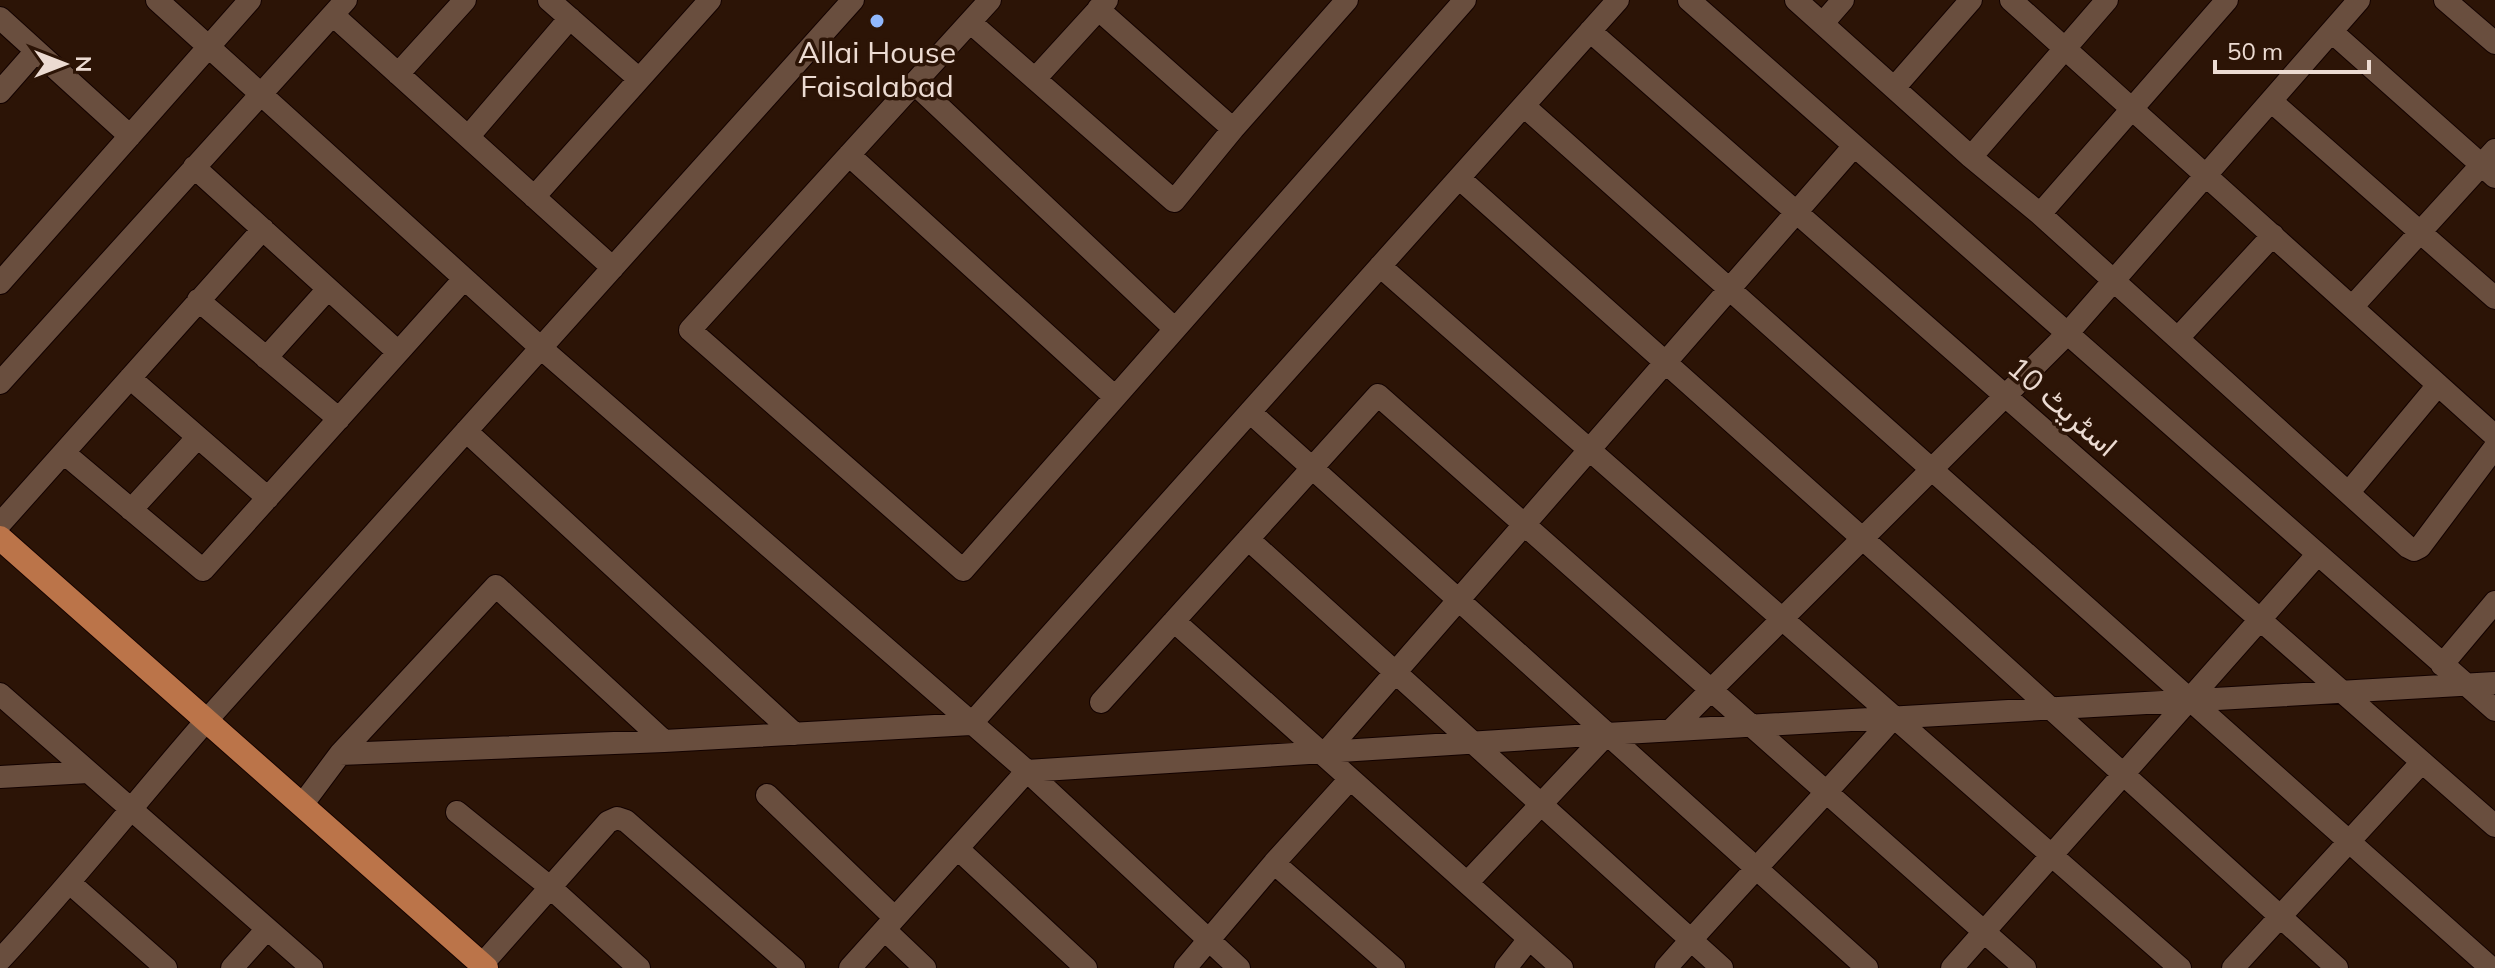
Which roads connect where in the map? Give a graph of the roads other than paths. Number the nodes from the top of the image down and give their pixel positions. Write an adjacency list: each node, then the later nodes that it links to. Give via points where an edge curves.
1 (157, 0): 29 (street)
2 (250, 0): 29 (street)
3 (465, 0): 32 (street)
4 (549, 0): 23 (street)
5 (853, 0): 59 (street)
6 (990, 0): 24 (street)
7 (1347, 0): 42 (street)
8 (1465, 0): 68 (street)
9 (1618, 0): 26 (street)
10 (1689, 0): 45 (street)
11 (1796, 0): 25 (street)
12 (1843, 0): 25 (street)
13 (1971, 0): 36 (street)
14 (2011, 0): 30 (street)
15 (2107, 0): 30 (street)
16 (2227, 0): 41 (street)
17 (2359, 0): 27 (street)
18 (2445, 0): 28 (street)
19 (706, 2): 33 (street)
20 (1102, 4): 34 (street); 42 (street)
21 (339, 8): 32 (street); 38 (street)
22 (0, 18): 31 (street)
23 (570, 18): 33 (street); 44 (street)
24 (970, 22): 34 (street); 35 (street)
25 (1823, 23): 36 (street)
26 (1590, 31): 40 (street); 53 (street, اسٹریٹ 10)
27 (2332, 32): 39 (street); 48 (street)
28 (2495, 43)
29 (209, 47): 38 (street); 43 (street)
30 (2065, 48): 41 (street); 47 (street)
31 (36, 51): 37 (street); 43 (street)
32 (398, 74): 44 (street)
33 (639, 79): 52 (street)
34 (1035, 79): 42 (street, via 1174,201)
35 (914, 83): 46 (street); 68 (street)
36 (1894, 88): 47 (street)
37 (0, 92)
38 (261, 94): 49 (street); 60 (street)
39 (2271, 101): 50 (street); 56 (street)
40 (1524, 106): 51 (street); 64 (street)
41 (2132, 108): 50 (street); 54 (street)
42 (1233, 129)
43 (130, 136): 62 (street)
44 (468, 137): 52 (street)
45 (1854, 146): 53 (street); 69 (street)
46 (849, 155): 79 (street); 79 (street, via 690,330 963,570)
47 (1971, 157): 54 (street)
48 (2491, 164): 56 (street)
49 (194, 167): 55 (street); 76 (street)
50 (2206, 175): 57 (street); 61 (street)
51 (1459, 178): 58 (street); 74 (street)
52 (534, 197): 59 (street)
53 (1796, 212): 64 (street); 78 (street, اسٹریٹ 10)
54 (2040, 214): 61 (street)
55 (263, 229): 63 (street); 66 (street)
56 (2420, 232): 65 (street); 67 (street)
57 (2273, 235): 67 (street); 70 (street)
58 (1380, 266): 80 (street); 86 (street)
59 (613, 268): 71 (street)
60 (464, 279): 71 (street); 72 (street)
61 (2114, 280): 69 (street); 70 (street)
62 (0, 283)
63 (328, 289): 72 (street); 73 (street)
64 (1730, 289): 74 (street); 89 (street)
65 (2495, 298)
66 (198, 300): 73 (street); 75 (street)
67 (2352, 307): 77 (street)
68 (1175, 329): 79 (street)
69 (2067, 334): 78 (street); 98 (street)
70 (2178, 338): 90 (street)
71 (541, 348): 82 (street); 117 (street)
72 (398, 352): 81 (street)
73 (266, 358): 81 (street)
74 (1665, 363): 86 (street); 97 (street)
75 (130, 378): 84 (street); 87 (street)
76 (0, 383)
77 (2438, 385): 83 (street); 90 (street)
78 (2006, 396): 89 (street); 102 (street, اسٹریٹ 10)
79 (1115, 397)
80 (1250, 412): 88 (street); 117 (street)
81 (339, 419): 91 (street)
82 (466, 431): 116 (street); 120 (street)
83 (2495, 436)
84 (198, 437): 91 (street); 92 (street)
85 (2495, 447): 90 (street, via 2414,550)
86 (1590, 449): 94 (street); 101 (street)
87 (64, 453): 92 (street); 93 (street)
88 (1312, 468): 94 (street, via 1378,395); 96 (street); 99 (street)
89 (1933, 468): 97 (street); 111 (street)
90 (2349, 492)
91 (268, 498): 92 (street, via 203,570)
92 (131, 510)
93 (0, 524)
94 (1524, 525): 99 (street); 108 (street)
95 (0, 538): 116 (main road)
96 (1248, 539): 103 (street); 105 (street)
97 (1863, 539): 101 (street); 113 (street)
98 (2317, 555): 102 (street); 104 (street)
99 (1458, 600): 105 (street); 121 (street)
100 (2495, 602): 104 (street)
101 (1782, 619): 108 (street); 115 (street)
102 (2260, 620): 109 (street, اسٹریٹ 10); 111 (street)
103 (1174, 621): 112 (street); 124 (street)
104 (2442, 665): 107 (street)
105 (1395, 672): 123 (street); 124 (street)
106 (2495, 683): 107 (street)
107 (2465, 685): 109 (street); 114 (street)
108 (1711, 691): 118 (street); 119 (street)
109 (2342, 692): 111 (street); 126 (street, اسٹریٹ 10)
110 (0, 694): 128 (street)
111 (2190, 700): 113 (street); 129 (street); 139 (street)
112 (1101, 702)
113 (2050, 708): 115 (street); 129 (street)
114 (2495, 710)
115 (1894, 717): 118 (street); 132 (street); 141 (street)
116 (206, 721): 135 (main road); 136 (street)
117 (971, 724): 120 (street); 127 (street)
118 (1751, 726): 119 (street); 132 (street)
119 (1671, 730): 121 (street)
120 (795, 734): 122 (street)
121 (1607, 734): 123 (street); 134 (street); 143 (street)
122 (664, 741): 125 (street); 125 (street, via 496,586)
123 (1473, 742): 124 (street); 134 (street)
124 (1323, 752): 127 (street); 131 (street)
125 (340, 754): 135 (street)
126 (2422, 762): 138 (street, اسٹریٹ 10); 139 (street)
127 (1027, 771): 140 (street); 153 (street)
128 (88, 772): 130 (street); 136 (street)
129 (2123, 774): 141 (street); 147 (street)
130 (0, 777)
131 (1350, 779): 142 (street); 145 (street)
132 (1827, 793): 143 (street); 150 (street)
133 (767, 795): 148 (street)
134 (1540, 803): 145 (street); 152 (street)
135 (302, 805): 155 (main road)
136 (129, 808): 144 (street); 149 (street)
137 (457, 812): 146 (street)
138 (2495, 826)
139 (2349, 841): 147 (street); 177 (street)
140 (958, 849): 148 (street); 163 (street)
141 (2052, 855): 150 (street); 174 (street)
142 (1274, 863): 153 (street); 166 (street)
143 (1755, 867): 152 (street); 171 (street)
144 (70, 883): 154 (street); 156 (street)
145 (1467, 883): 151 (street)
146 (551, 888): 155 (street); 159 (street); 160 (street, via 617,818)
147 (2280, 916): 175 (street); 176 (street)
148 (890, 924): 161 (street); 162 (street)
149 (267, 929): 157 (street); 158 (street)
150 (1984, 932): 172 (street); 173 (street)
151 (1529, 939): 167 (street); 168 (street)
152 (1691, 940): 169 (street); 170 (street)
153 (1208, 942): 164 (street); 165 (street)
154 (5, 959)
155 (482, 967)
156 (166, 968)
157 (232, 968)
158 (312, 968)
159 (639, 968)
160 (794, 968)
161 (850, 968)
162 (925, 968)
163 (1086, 968)
164 (1185, 968)
165 (1239, 968)
166 (1394, 968)
167 (1506, 968)
168 (1562, 968)
169 (1666, 968)
170 (1722, 968)
171 (1867, 968)
172 (1952, 968)
173 (2025, 968)
174 (2180, 968)
175 (2233, 968)
176 (2337, 968)
177 (2491, 968)

